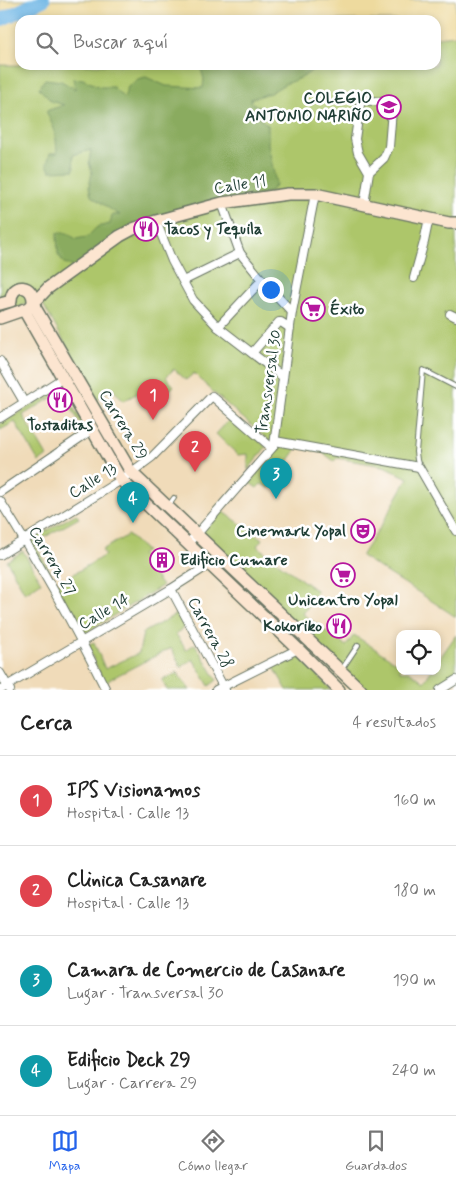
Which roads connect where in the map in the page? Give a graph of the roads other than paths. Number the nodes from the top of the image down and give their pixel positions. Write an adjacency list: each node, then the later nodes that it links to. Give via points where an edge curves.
1 (369, 172): 1 (street, via 358,154 356,139 360,105 364,100 388,103 392,110 389,147 384,158); 4 (street)
2 (315, 194): 3 (main road, Calle 11); 4 (main road, Calle 11); 16 (street, Transversal 30)
3 (222, 202): 6 (main road, Calle 11); 8 (street)
4 (364, 204): 5 (main road, Calle 11)
5 (428, 218): 7 (main road, Calle 11); 9 (street)
6 (156, 221): 11 (street); 12 (main road, Calle 11, via 120,236)
7 (456, 223)
8 (240, 253): 10 (street); 11 (street)
9 (414, 278)
10 (262, 280): 16 (street); 18 (street)
11 (183, 281): 18 (street, via 193,300)
12 (48, 288): 13 (main road, Calle 11); 15 (main road, Calle 11)
13 (29, 290): 14 (main road, Calle 11, via 18,288); 15 (main road, via 33,298)
14 (5, 302): 15 (main road, Calle 11, via 18,308)
15 (28, 307): 17 (main road, Calle 11); 22 (main road, Carrera 29); 30 (main road, Carrera 29)
16 (292, 312): 19 (street, Transversal 30)
17 (0, 318)
18 (218, 327): 20 (street)
19 (290, 328): 20 (street, via 279,322); 23 (street, Transversal 30)
20 (252, 352): 23 (street)
21 (0, 361): 25 (street)
22 (63, 378): 25 (street); 27 (main road, Carrera 29)
23 (283, 378): 28 (street, Transversal 30)
24 (456, 387): 29 (lane, via 423,370 416,452)
25 (24, 402): 26 (street)
26 (0, 418)
27 (93, 429): 31 (main road, Carrera 29); 32 (street)
28 (274, 445): 29 (street); 30 (street, Calle 13, via 212,396 152,457); 37 (street, Transversal 30)
29 (420, 467): 36 (street)
30 (132, 472): 31 (street, Calle 13); 34 (main road, Carrera 29)
31 (121, 480): 35 (main road, Carrera 29); 38 (street, Calle 13)
32 (0, 492)
33 (0, 501): 38 (street, Carrera 27)
34 (170, 502): 35 (lane); 37 (main road, Carrera 29)
35 (159, 516): 39 (main road, Carrera 29)
36 (456, 531)
37 (197, 534): 39 (street, Transversal 30); 41 (main road, Carrera 29)
38 (25, 540): 40 (street, Calle 13); 44 (street, Carrera 27)
39 (188, 543): 42 (main road, Carrera 29)
40 (0, 555)
41 (221, 557): 42 (street, Calle 14); 47 (main road, Carrera 29)
42 (209, 565): 43 (street, Calle 14); 46 (main road, Carrera 29)
43 (171, 589): 44 (street, Calle 14); 51 (street, Carrera 28)
44 (82, 641): 50 (street, Calle 14); 52 (street, Carrera 27)
45 (358, 645): 47 (lane)
46 (298, 649): 51 (street); 53 (main road, Carrera 29)
47 (341, 671): 54 (main road, Carrera 29)
48 (0, 673): 50 (street)
49 (456, 680): 55 (street)
50 (6, 689)
51 (221, 689)
52 (106, 690)
53 (339, 690)
54 (361, 690)
55 (440, 690)

